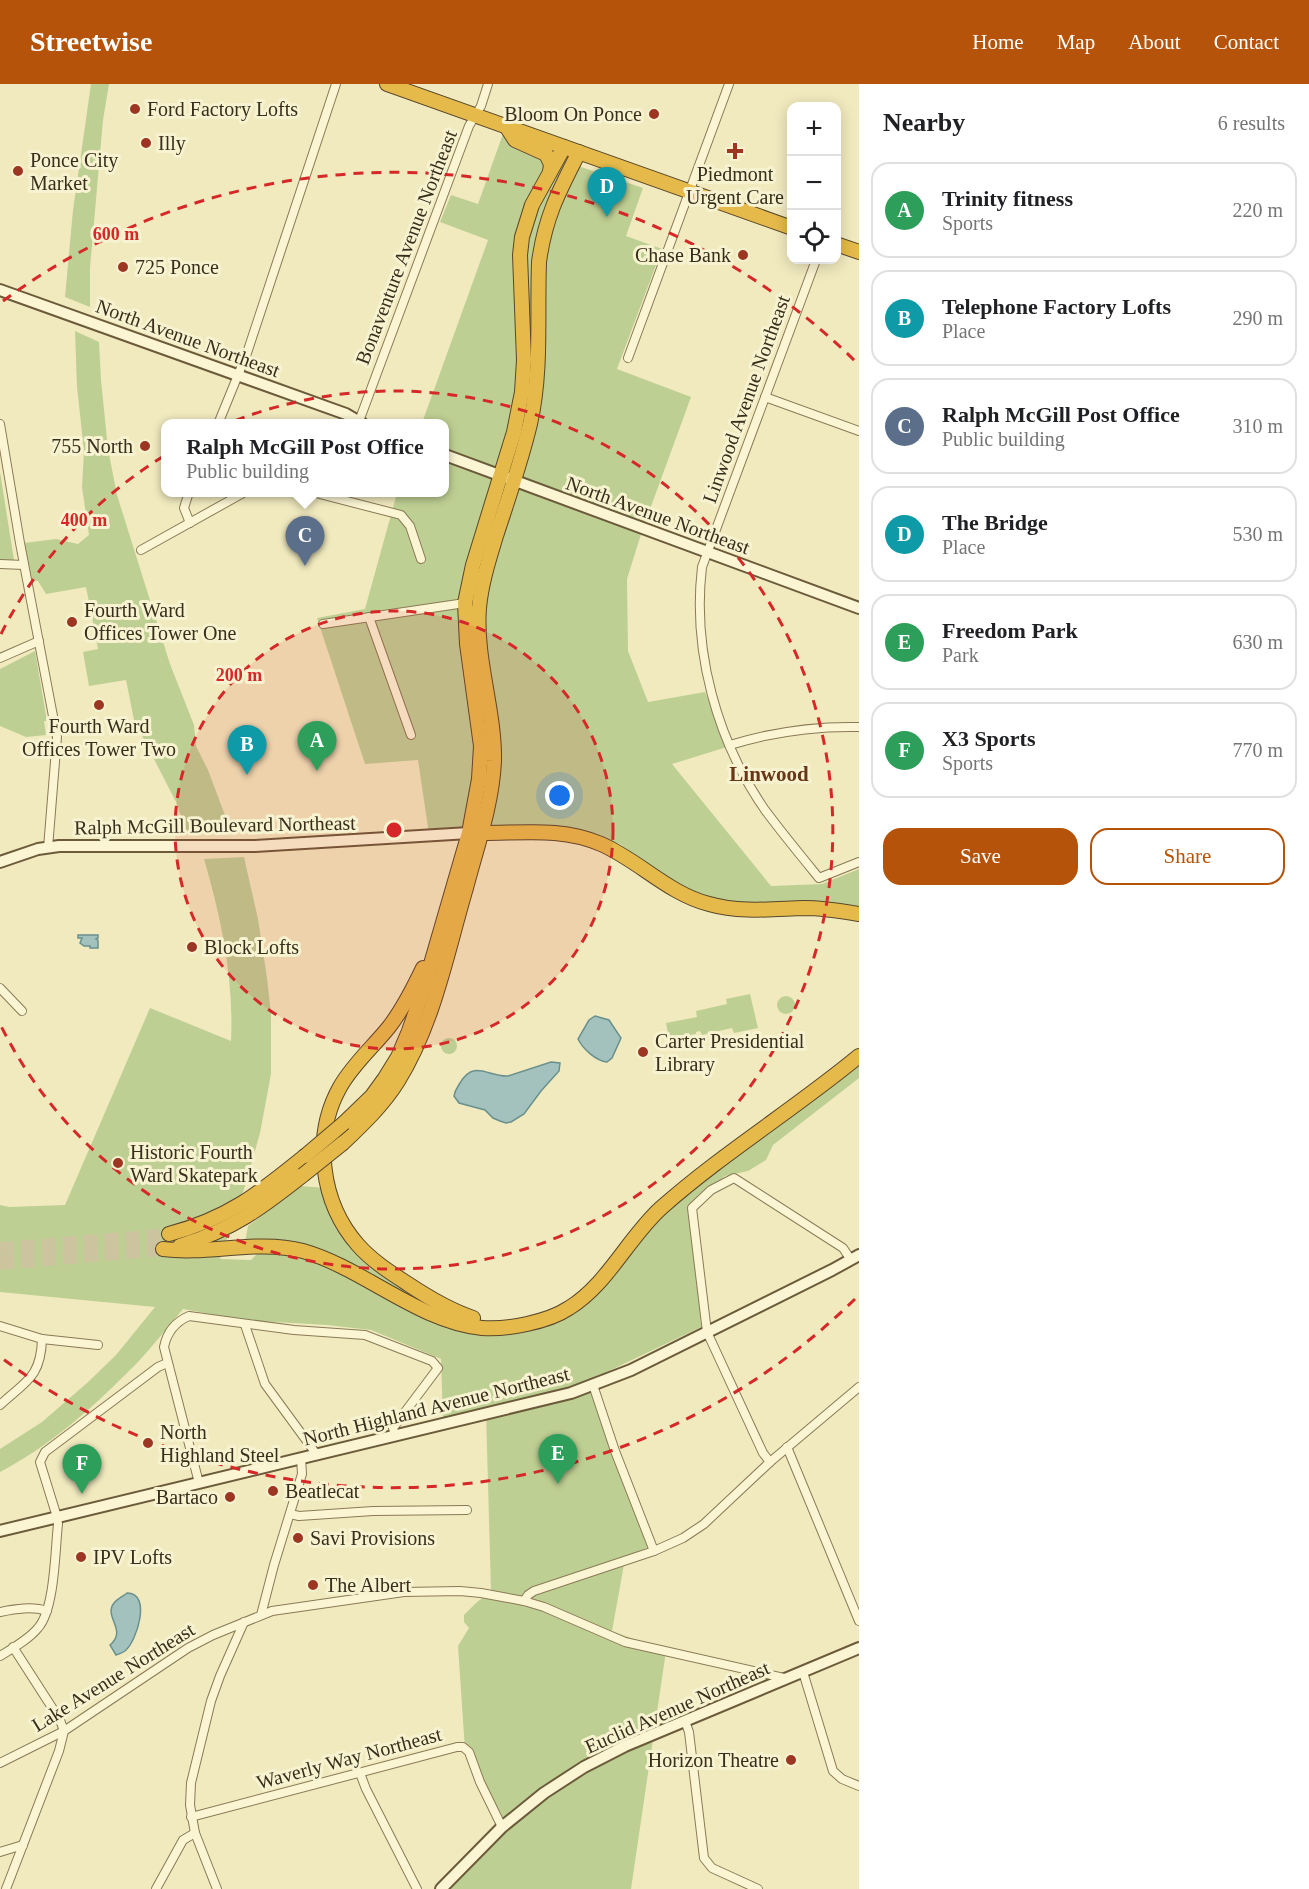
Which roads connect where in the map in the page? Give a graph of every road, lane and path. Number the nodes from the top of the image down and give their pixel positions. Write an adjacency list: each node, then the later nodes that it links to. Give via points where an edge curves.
1 (336, 84): 17 (street)
2 (387, 84): 5 (highway)
3 (488, 84): 5 (street, Bonaventure Avenue Northeast)
4 (729, 84): 10 (street)
5 (475, 117): 6 (highway); 21 (street, Bonaventure Avenue Northeast)
6 (506, 126): 7 (highway); 9 (highway, via 516,140 546,154)
7 (564, 147): 8 (highway); 9 (highway)
8 (579, 152): 10 (highway); 26 (highway, via 548,216 541,243 535,402)
9 (550, 172): 25 (highway, via 532,205 522,237 522,385 514,432)
10 (689, 191): 11 (highway); 16 (street)
11 (787, 226)
12 (841, 245): 13 (highway)
13 (859, 252)
14 (815, 264): 18 (street, Linwood Avenue Northeast)
15 (0, 290): 17 (main road, North Avenue Northeast)
16 (628, 358)
17 (238, 375): 19 (street); 20 (main road, North Avenue Northeast)
18 (765, 397): 23 (street); 32 (street, Linwood Avenue Northeast)
19 (220, 419)
20 (354, 419)
21 (361, 419)
22 (0, 424): 35 (street)
23 (859, 431)
24 (449, 457): 25 (main road, North Avenue Northeast)
25 (500, 476): 26 (main road, North Avenue Northeast); 36 (highway, via 472,565)
26 (514, 481): 32 (main road, North Avenue Northeast); 45 (highway, via 489,558 479,609 494,741 493,776)
27 (187, 497): 30 (street, via 184,508)
28 (236, 497): 30 (street)
29 (339, 497): 33 (street, via 401,515 410,526)
30 (190, 523): 31 (street)
31 (141, 550)
32 (707, 552): 37 (main road, North Avenue Northeast); 44 (street, Linwood Avenue Northeast, via 700,585 702,639 712,693)
33 (421, 559)
34 (0, 564): 35 (street)
35 (24, 565): 40 (street)
36 (465, 603): 38 (street); 45 (highway, via 480,746)
37 (859, 608)
38 (369, 617): 39 (street); 43 (street)
39 (323, 624)
40 (39, 641): 41 (street); 46 (street, via 57,737)
41 (0, 658)
42 (859, 727): 44 (street, via 790,731)
43 (411, 735)
44 (730, 745): 48 (street, Linwood Avenue Northeast, via 765,809 819,878)
45 (475, 833): 46 (main road, Ralph McGill Boulevard Northeast, via 255,846); 49 (highway, via 575,835 601,844 706,904 765,911 805,908); 50 (highway); 56 (highway, bridge, via 435,995 398,1081 365,1123 254,1213 222,1231 163,1249 279,1247 310,1254 451,1321 483,1328)
46 (48, 848): 47 (main road, Ralph McGill Boulevard Northeast)
47 (0, 862)
48 (859, 862)
49 (859, 914)
50 (436, 945): 54 (highway, bridge, via 398,1057 372,1096 260,1192 232,1211); 56 (highway, via 400,1013 355,1066 336,1096 326,1131 327,1184 346,1230 382,1266 449,1309 487,1322)
51 (0, 988): 52 (street)
52 (22, 1011)
53 (859, 1056): 56 (highway, via 660,1210 588,1295 561,1313)
54 (169, 1234)
55 (855, 1257): 59 (main road, North Highland Avenue Northeast); 59 (street, via 734,1178 711,1190 692,1208)
56 (520, 1324)
57 (245, 1325): 62 (street, via 193,1315 179,1320 166,1336); 66 (street, via 365,1335 432,1361 438,1368 393,1428); 68 (street, via 266,1384)
58 (0, 1326): 60 (street)
59 (707, 1332): 63 (main road, North Highland Avenue Northeast); 70 (street)
60 (42, 1339): 61 (street); 65 (street, via 34,1374)
61 (98, 1345)
62 (167, 1363): 71 (street); 74 (street, via 45,1452 40,1462)
63 (593, 1385): 66 (main road, North Highland Avenue Northeast, via 547,1400); 76 (street)
64 (859, 1387): 67 (street)
65 (0, 1405)
66 (395, 1436): 68 (main road, North Highland Avenue Northeast)
67 (787, 1447): 70 (street); 82 (street)
68 (317, 1455): 69 (main road, North Highland Avenue Northeast)
69 (302, 1458): 71 (main road, North Highland Avenue Northeast); 73 (street, via 302,1474)
70 (770, 1462): 76 (street, via 704,1524)
71 (199, 1483): 74 (main road, North Highland Avenue Northeast)
72 (467, 1510): 73 (street)
73 (290, 1514): 80 (street)
74 (57, 1516): 75 (main road, North Highland Avenue Northeast); 78 (street)
75 (0, 1531)
76 (654, 1551): 77 (street, via 534,1591)
77 (524, 1601): 80 (street, Lake Avenue Northeast, via 439,1590 331,1602); 87 (street, Lake Avenue Northeast, via 625,1642)
78 (47, 1611): 79 (street); 83 (street, via 36,1630)
79 (0, 1612)
80 (261, 1615): 81 (street, Lake Avenue Northeast)
81 (244, 1622): 89 (street, Lake Avenue Northeast, via 188,1648); 93 (street, via 211,1701 191,1783)
82 (859, 1622)
83 (13, 1647): 85 (street); 89 (street)
84 (859, 1648): 86 (main road, Euclid Avenue Northeast)
85 (0, 1656)
86 (803, 1672): 87 (main road, Euclid Avenue Northeast); 92 (street, via 831,1766 837,1776)
87 (784, 1678): 88 (main road, Euclid Avenue Northeast)
88 (685, 1721): 94 (main road, Euclid Avenue Northeast, via 584,1767); 98 (street, via 704,1858 712,1868)
89 (64, 1731): 90 (street, Lake Avenue Northeast); 96 (street)
90 (0, 1762)
91 (360, 1773): 93 (street, Waverly Way Northeast); 94 (street, Waverly Way Northeast, via 464,1747); 102 (street)
92 (859, 1786)
93 (191, 1817): 95 (street)
94 (502, 1827): 103 (main road, Euclid Avenue Northeast)
95 (195, 1833): 100 (street, via 183,1840); 101 (street)
96 (23, 1845): 97 (street); 99 (street)
97 (0, 1852)
98 (737, 1879): 104 (street); 105 (street)
99 (6, 1889)
100 (156, 1889)
101 (217, 1889)
102 (417, 1889)
103 (441, 1889)
104 (733, 1889)
105 (758, 1889)

